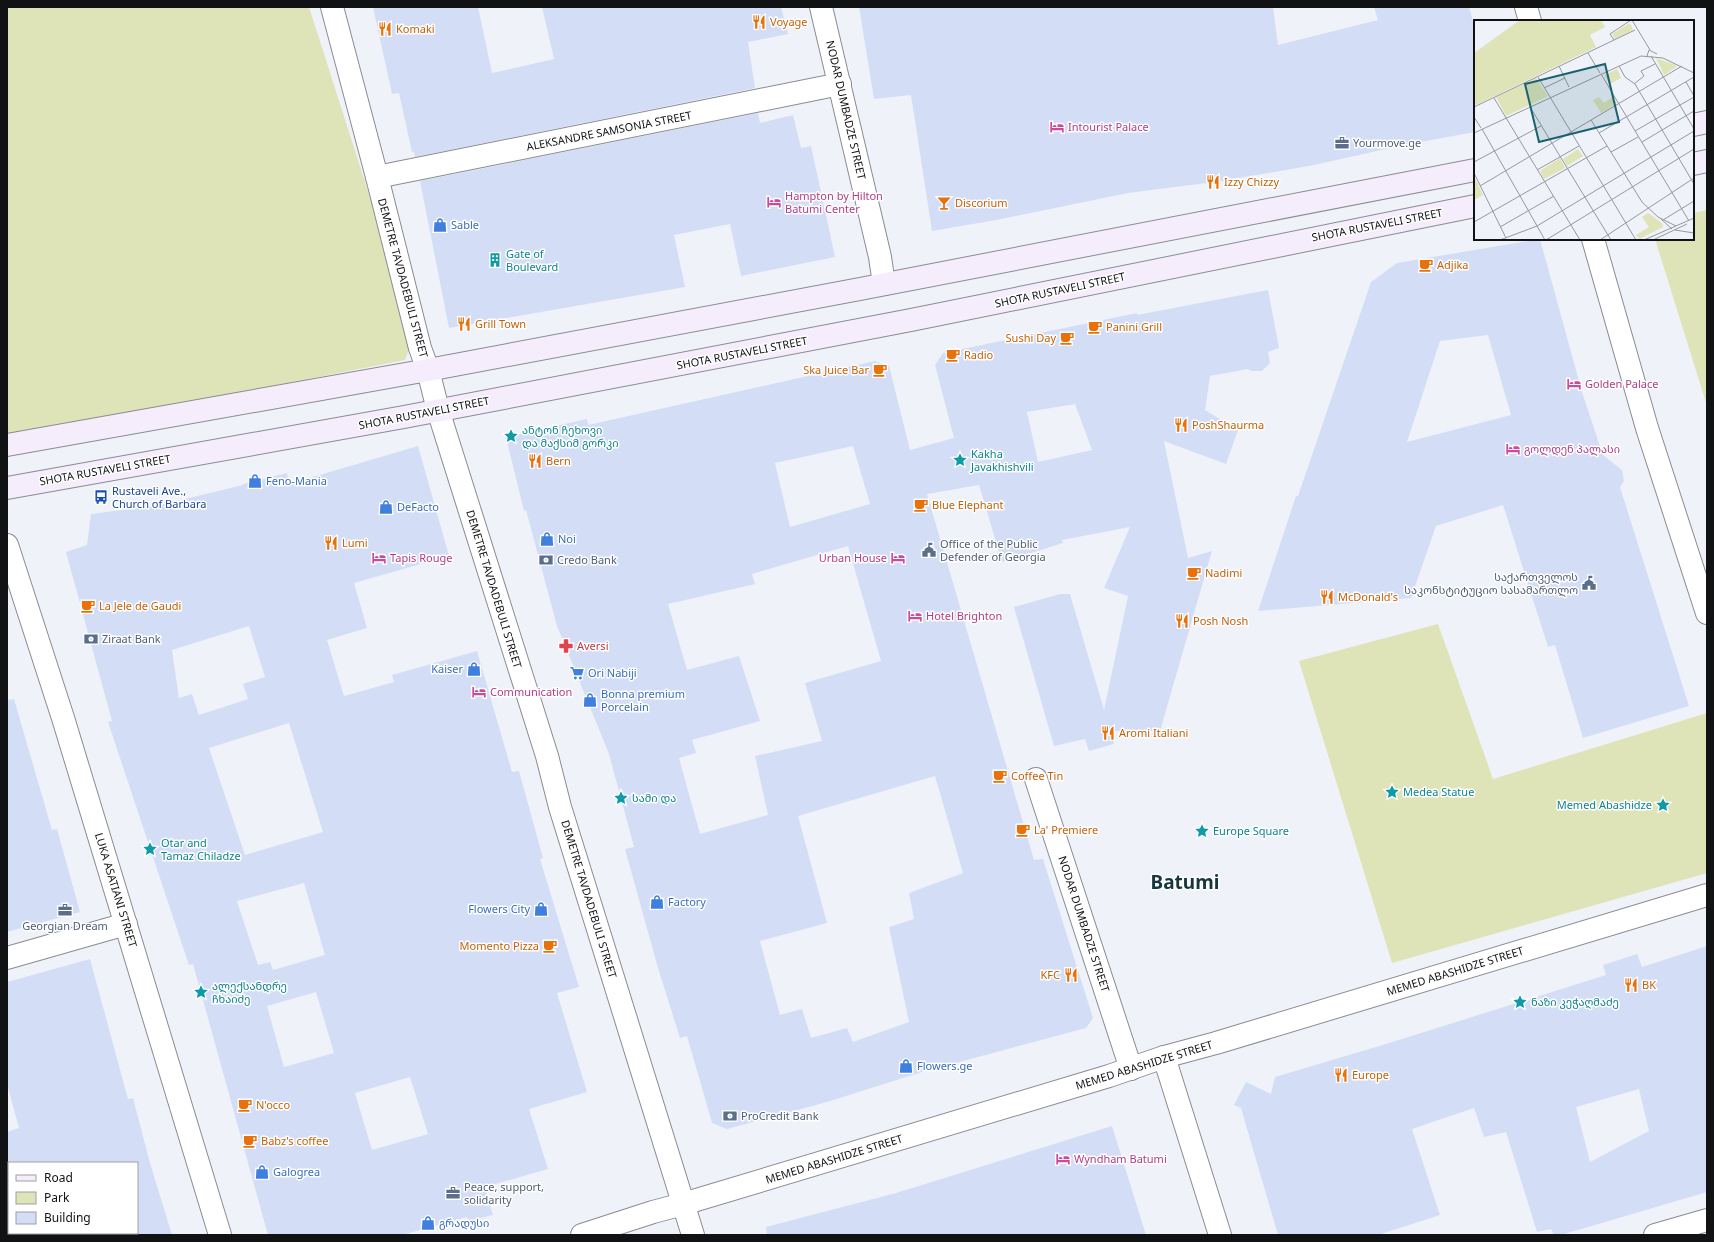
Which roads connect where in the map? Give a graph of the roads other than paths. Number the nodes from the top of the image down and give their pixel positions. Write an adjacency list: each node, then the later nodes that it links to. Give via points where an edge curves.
1 (332, 7): 11 (street, DEMETRE TAVDADEBULI STREET)
2 (821, 7): 5 (street, NODAR DUMBADZE STREET)
3 (1526, 7): 4 (street)
4 (1530, 20)
5 (840, 84): 11 (street, ALEKSANDRE SAMSONIA STREET); 14 (street, NODAR DUMBADZE STREET)
6 (1707, 122): 7 (main road)
7 (1694, 125)
8 (1707, 161): 9 (main road)
9 (1694, 164)
10 (1474, 170): 14 (main road)
11 (377, 178): 15 (street, DEMETRE TAVDADEBULI STREET, via 420,348)
12 (1474, 206): 16 (main road, SHOTA RUSTAVELI STREET, via 904,322)
13 (1593, 240): 20 (street, via 1647,428)
14 (884, 284): 15 (main road)
15 (428, 370): 16 (street, DEMETRE TAVDADEBULI STREET); 17 (main road)
16 (438, 410): 18 (main road, SHOTA RUSTAVELI STREET); 27 (street, DEMETRE TAVDADEBULI STREET)
17 (7, 445)
18 (7, 488)
19 (7, 545): 23 (street, LUKA ASATIANI STREET)
20 (1707, 613)
21 (1036, 779): 26 (street, NODAR DUMBADZE STREET)
22 (1707, 895): 25 (street, MEMED ABASHIDZE STREET)
23 (126, 924): 24 (street); 29 (street, LUKA ASATIANI STREET)
24 (7, 958)
25 (1164, 1057): 26 (street, MEMED ABASHIDZE STREET); 32 (street)
26 (1131, 1069): 27 (street, MEMED ABASHIDZE STREET)
27 (684, 1204): 30 (street, MEMED ABASHIDZE STREET); 31 (street, DEMETRE TAVDADEBULI STREET)
28 (1707, 1220): 33 (street)
29 (220, 1235)
30 (582, 1235)
31 (693, 1235)
32 (1220, 1235)
33 (1655, 1235)

